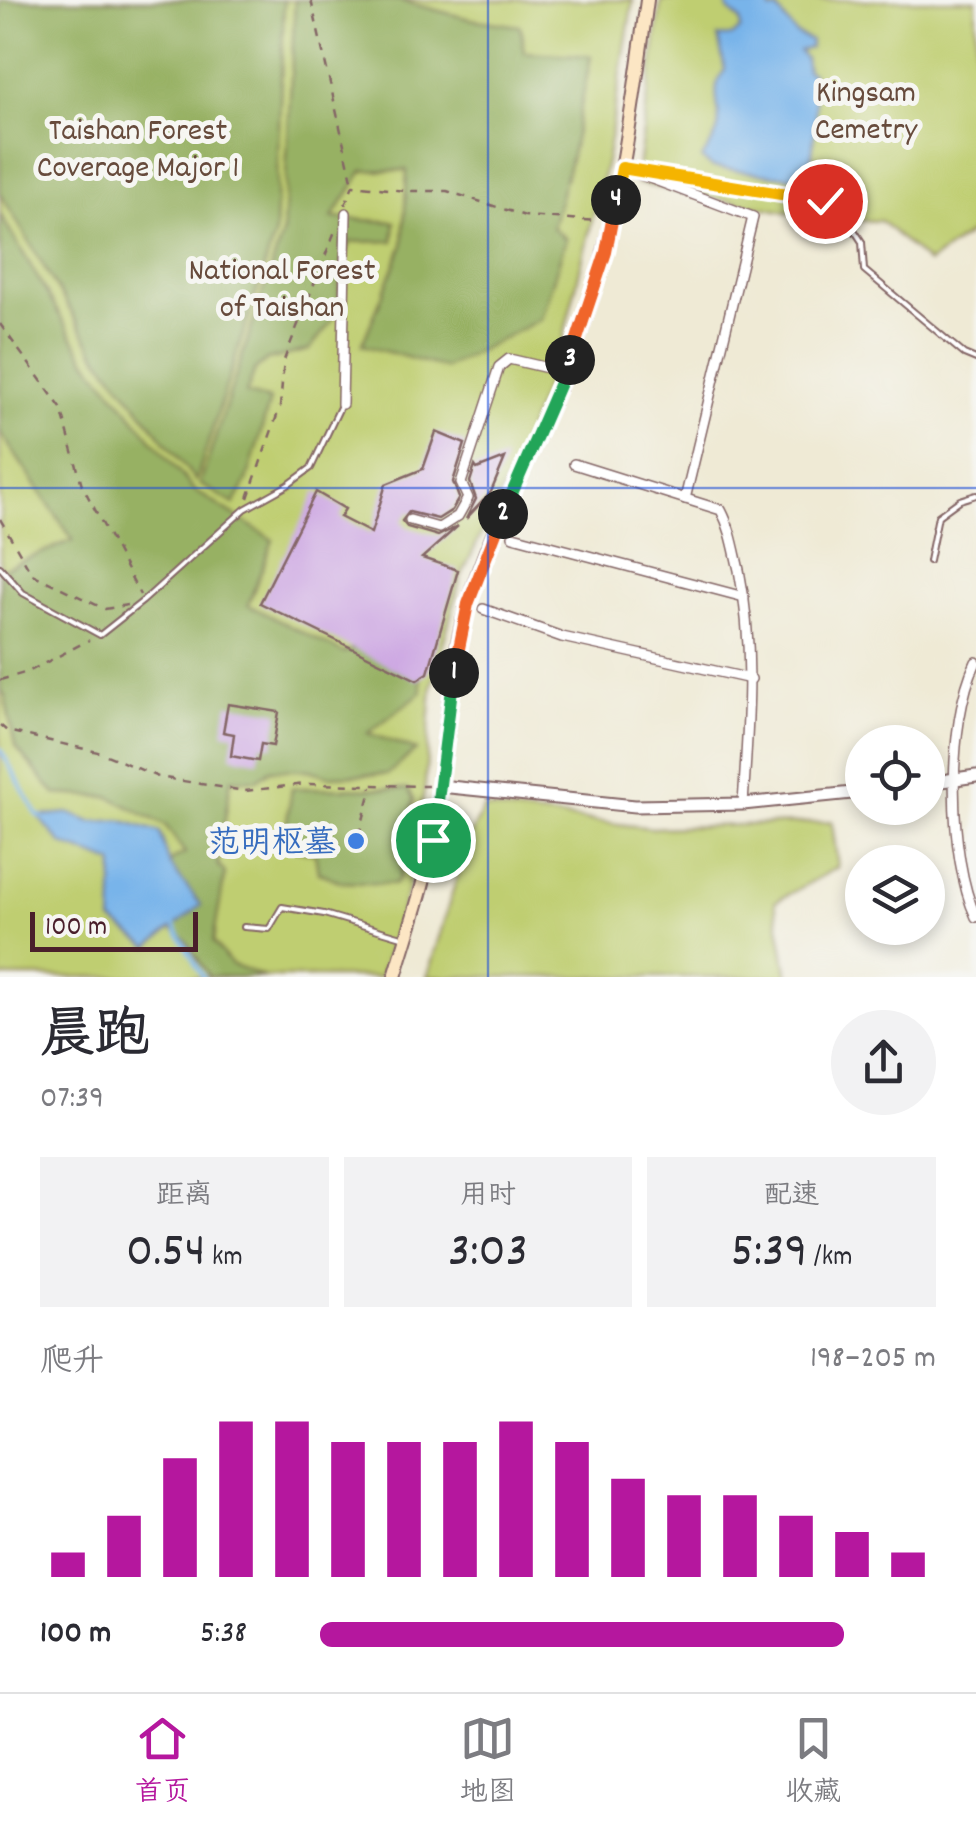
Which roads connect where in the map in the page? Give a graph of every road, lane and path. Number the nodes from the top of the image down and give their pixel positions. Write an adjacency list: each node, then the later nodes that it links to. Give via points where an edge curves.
1 (312, 0): 4 (path)
2 (647, 0): 3 (main road)
3 (622, 168): 7 (lane, via 825,201 844,213 862,242 864,270); 8 (main road, via 606,252); 12 (street, via 753,216)
4 (353, 185)
5 (346, 213): 9 (street)
6 (0, 324): 19 (path, via 61,408 82,485)
7 (976, 359)
8 (565, 372): 14 (street, via 509,360 499,367 471,446 461,483 468,498 458,516 439,528); 32 (main road, via 468,604)
9 (342, 404): 19 (lane, via 311,468 245,509)
10 (574, 464): 12 (street)
11 (976, 495): 16 (lane, via 938,516)
12 (685, 498): 18 (street, via 721,510)
13 (0, 520): 19 (path, via 32,574 105,609)
14 (410, 520)
15 (513, 536): 18 (street)
16 (929, 561)
17 (0, 566): 21 (lane, via 23,593)
18 (744, 597): 23 (street)
19 (143, 601): 21 (lane)
20 (483, 609): 23 (street, via 562,637)
21 (100, 635): 24 (path)
22 (976, 662): 29 (street, via 966,684)
23 (752, 679): 34 (street)
24 (0, 680)
25 (0, 725): 26 (path)
26 (7, 731): 27 (path); 31 (path, via 102,753 158,777 245,791)
27 (0, 735)
28 (976, 776): 29 (street)
29 (953, 780): 30 (street); 36 (street, via 966,895)
30 (945, 781)
31 (372, 785): 32 (path); 35 (path)
32 (440, 786): 34 (street, via 635,806); 38 (main road)
33 (845, 794): 34 (street)
34 (743, 804)
35 (359, 835)
36 (976, 917)
37 (244, 928): 38 (lane, via 269,928 282,907)
38 (406, 938): 39 (main road)
39 (395, 977)

